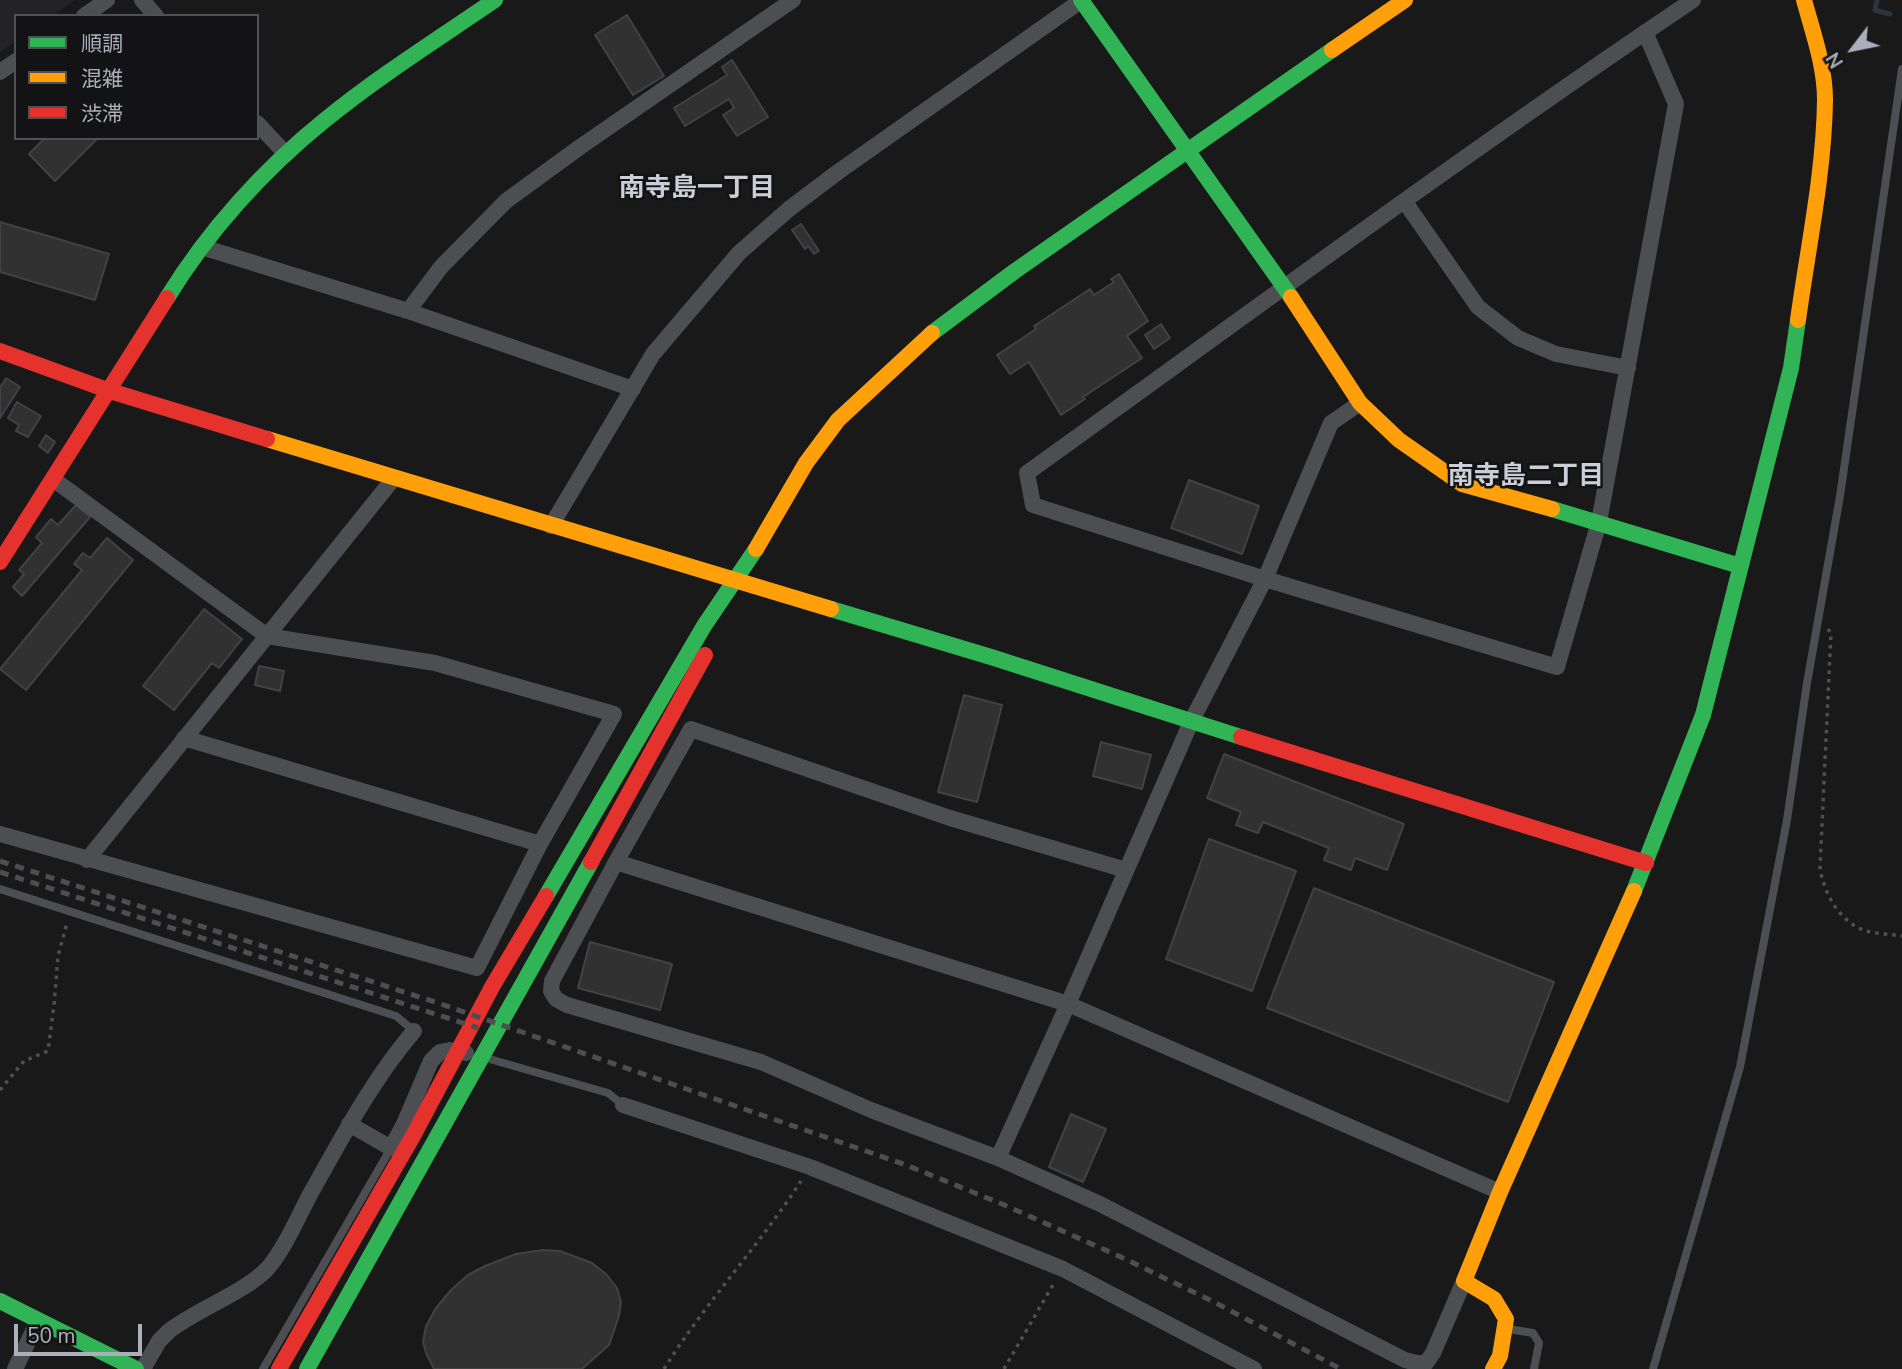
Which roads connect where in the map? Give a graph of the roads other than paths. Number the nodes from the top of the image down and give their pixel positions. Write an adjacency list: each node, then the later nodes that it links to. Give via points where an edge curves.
1 (107, 0): 9 (street)
2 (142, 0): 10 (street)
3 (495, 0): 15 (main road, via 369,87)
4 (793, 0): 19 (street, via 506,201 441,267)
5 (1081, 0): 14 (main road); 22 (street, via 789,209 739,253 653,354)
6 (1405, 0): 14 (main road)
7 (1693, 0): 11 (street)
8 (1804, 0): 30 (main road, via 1821,60 1824,134 1791,368)
9 (87, 14)
10 (154, 14)
11 (1645, 32): 16 (street); 21 (street, via 1676,104)
12 (1902, 69): 67 (lane, via 1840,496 1787,820 1740,1068)
13 (259, 125): 15 (street)
14 (1186, 150): 18 (main road); 32 (main road, via 922,341 868,390 806,463)
15 (286, 154): 17 (main road)
16 (1405, 202): 18 (street); 21 (street, via 1478,307 1518,338 1556,354)
17 (202, 247): 19 (street); 23 (main road)
18 (1285, 288): 24 (main road); 31 (street, via 1027,473 1033,505)
19 (408, 311): 22 (street)
20 (0, 351): 23 (main road)
21 (1628, 368): 27 (street)
22 (633, 389): 28 (street)
23 (110, 391): 25 (main road); 26 (main road)
24 (1360, 403): 27 (main road, via 1399,440 1462,484); 31 (street, via 1331,423)
25 (394, 478): 28 (main road); 33 (street)
26 (54, 479): 29 (main road); 33 (street)
27 (1599, 522): 30 (main road); 31 (street, via 1557,667)
28 (551, 526): 32 (main road)
29 (0, 562)
30 (1740, 566): 40 (main road, via 1703,715)
31 (1265, 579): 34 (street)
32 (736, 581): 34 (main road); 45 (main road, via 690,650); 46 (main road, via 717,632)
33 (267, 636): 35 (street); 37 (street, via 435,663 614,714)
34 (1191, 722): 40 (main road); 41 (street)
35 (184, 738): 37 (street); 38 (street)
36 (0, 834): 38 (street)
37 (540, 844): 38 (street, via 477,968)
38 (87, 860)
39 (616, 862): 41 (street, via 691,729 950,818); 43 (street); 50 (street, via 552,981 556,999 761,1062)
40 (1646, 863): 51 (main road)
41 (1126, 870): 43 (street)
42 (0, 889): 44 (lane, via 396,1016)
43 (1068, 1004): 50 (street); 51 (street)
44 (414, 1031): 48 (street)
45 (458, 1051): 46 (street); 49 (street, via 440,1052 431,1060); 61 (main road)
46 (489, 1061): 47 (lane, via 608,1093); 62 (main road)
47 (623, 1105): 64 (street, via 810,1167 1063,1269)
48 (349, 1124): 49 (street); 59 (street, via 267,1268 169,1331)
49 (391, 1148): 60 (lane)
50 (998, 1158): 52 (street, via 1100,1204 1405,1360 1426,1363)
51 (1500, 1192): 52 (main road)
52 (1464, 1280): 55 (main road, via 1494,1299)
53 (0, 1301): 54 (main road)
54 (38, 1321): 57 (street); 58 (main road)
55 (1506, 1329): 65 (main road); 66 (lane, via 1532,1333 1539,1343)
56 (338, 1333): 63 (lane)
57 (15, 1369)
58 (135, 1369)
59 (143, 1369)
60 (263, 1369)
61 (279, 1369)
62 (307, 1369)
63 (318, 1369)
64 (1254, 1369)
65 (1493, 1369)
66 (1534, 1369)
67 (1653, 1369)

